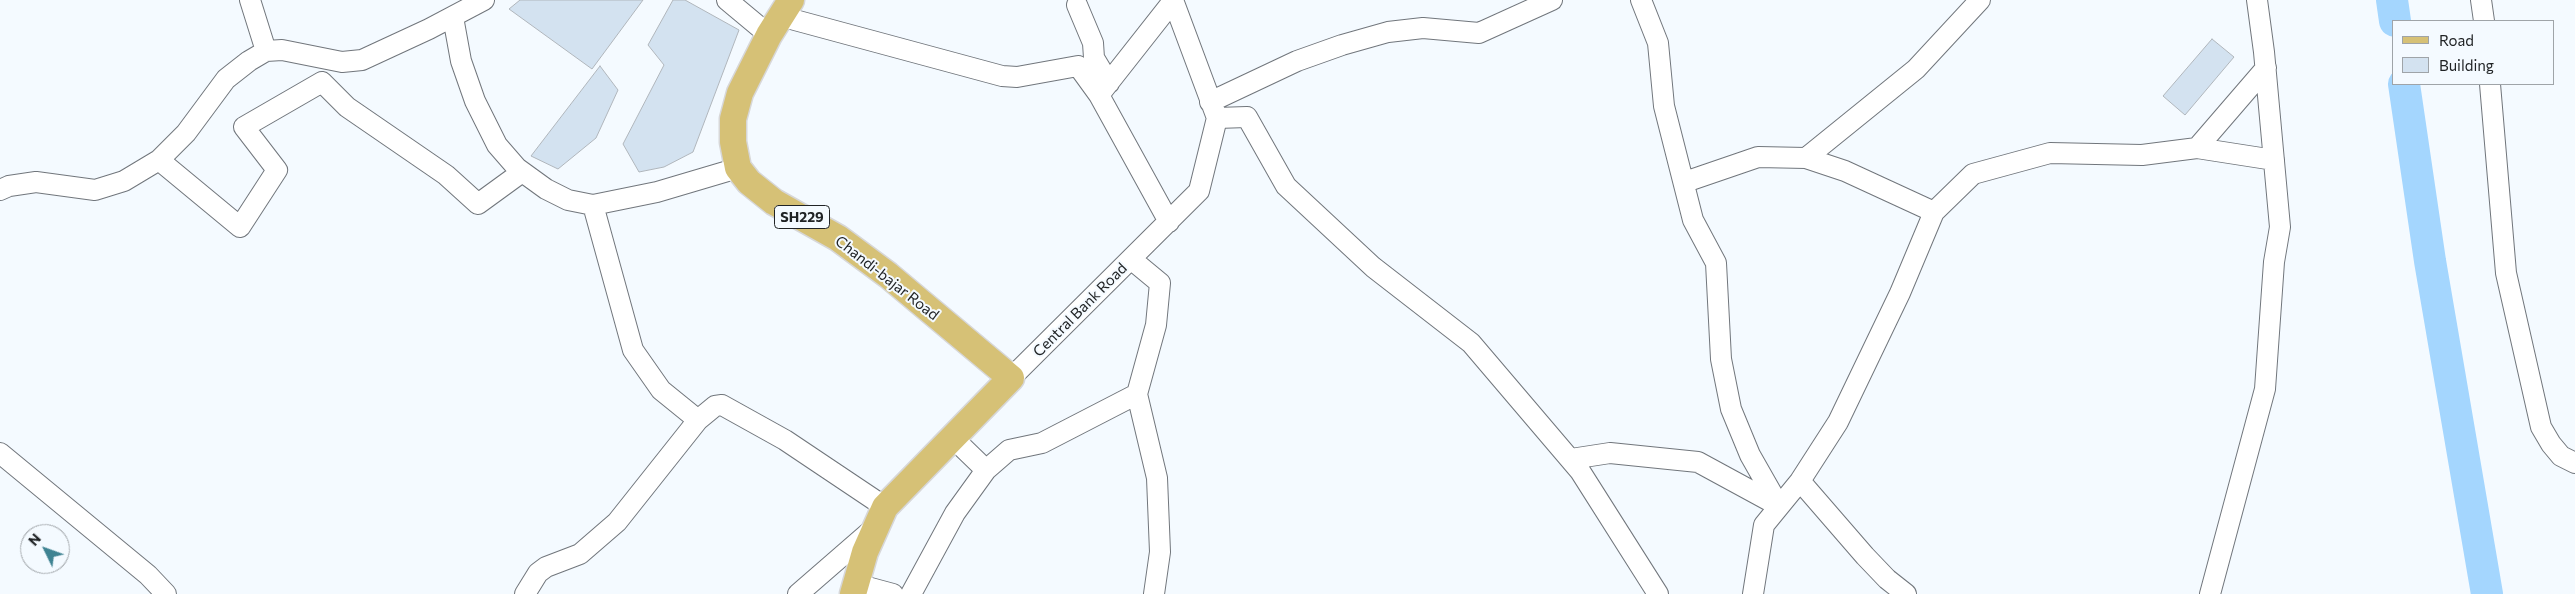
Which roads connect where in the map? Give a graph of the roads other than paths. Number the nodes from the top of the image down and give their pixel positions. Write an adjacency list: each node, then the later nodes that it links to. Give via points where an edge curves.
1 (250, 0): 14 (street)
2 (484, 0): 11 (street)
3 (727, 0): 12 (street)
4 (1173, 0): 17 (street); 18 (street)
5 (1552, 0): 18 (street, via 1479,33 1423,28 1388,32 1342,45 1297,61)
6 (1641, 0): 25 (street, via 1658,43 1664,106)
7 (1980, 0): 20 (street, via 1916,69)
8 (2256, 0): 15 (street)
9 (2481, 0): 13 (street)
10 (1078, 5): 17 (street, via 1093,43 1094,58)
11 (453, 17): 14 (street, via 362,60 342,62 282,50); 24 (street, via 461,61 475,101 497,144)
12 (780, 17): 17 (street, via 1002,76 1078,66); 23 (main road, Chandi-bajar Road / SH229, via 740,93 733,119 732,142)
13 (2484, 20)
14 (266, 51): 21 (street, via 226,79 186,133)
15 (2266, 68): 19 (street); 22 (street)
16 (2490, 85): 37 (street, via 2506,273 2542,427 2561,456)
17 (1104, 89): 29 (street)
18 (1213, 110): 29 (street, Central Bank Road, via 1199,191); 36 (street, via 1247,117 1286,186 1373,268 1471,343)
19 (2197, 148): 22 (street); 28 (street, via 2142,155 2050,153 1973,174)
20 (1806, 158): 25 (street, via 1758,157); 28 (street, via 1845,171)
21 (159, 160): 24 (street, via 240,227 277,170 244,127 322,82 347,107 446,175 478,204); 26 (street, via 124,181 95,190 36,182)
22 (2274, 160): 52 (street, via 2280,227 2274,262 2265,389)
23 (738, 168): 27 (street, via 657,192); 31 (main road, Chandi-bajar Road / SH229, via 749,182 774,202 838,238 888,274)
24 (522, 172): 27 (street, via 546,190 568,200)
25 (1685, 182): 40 (street, via 1693,220 1716,264 1722,358 1731,409 1750,455)
26 (0, 190)
27 (593, 205): 33 (street, via 633,350 661,390)
28 (1934, 212): 39 (street, via 1900,293 1838,422)
29 (1169, 222): 30 (street, Central Bank Road)
30 (1131, 259): 31 (street, Central Bank Road); 32 (street, via 1160,283 1156,325)
31 (1012, 378): 34 (main road, Central Bank Road)
32 (1137, 394): 38 (street, via 1042,443 1009,450); 48 (street, via 1157,478 1160,552)
33 (698, 420): 41 (street, via 710,409 722,405 785,440); 44 (street, via 617,522 580,554 538,573)
34 (953, 438): 38 (street); 41 (main road, Central Bank Road)
35 (0, 453): 43 (street, via 148,575)
36 (1571, 459): 40 (street, via 1610,453 1698,462); 49 (street)
37 (2575, 463)
38 (986, 470): 47 (street, via 954,513)
39 (1800, 481): 40 (street); 51 (street, via 1865,556)
40 (1779, 506): 50 (street, via 1764,525)
41 (880, 517): 42 (main road, Central Bank Road); 45 (street)
42 (854, 589): 46 (street)
43 (166, 594)
44 (525, 594)
45 (798, 594)
46 (894, 594)
47 (911, 594)
48 (1154, 594)
49 (1658, 594)
50 (1753, 594)
51 (1906, 594)
52 (2210, 594)

